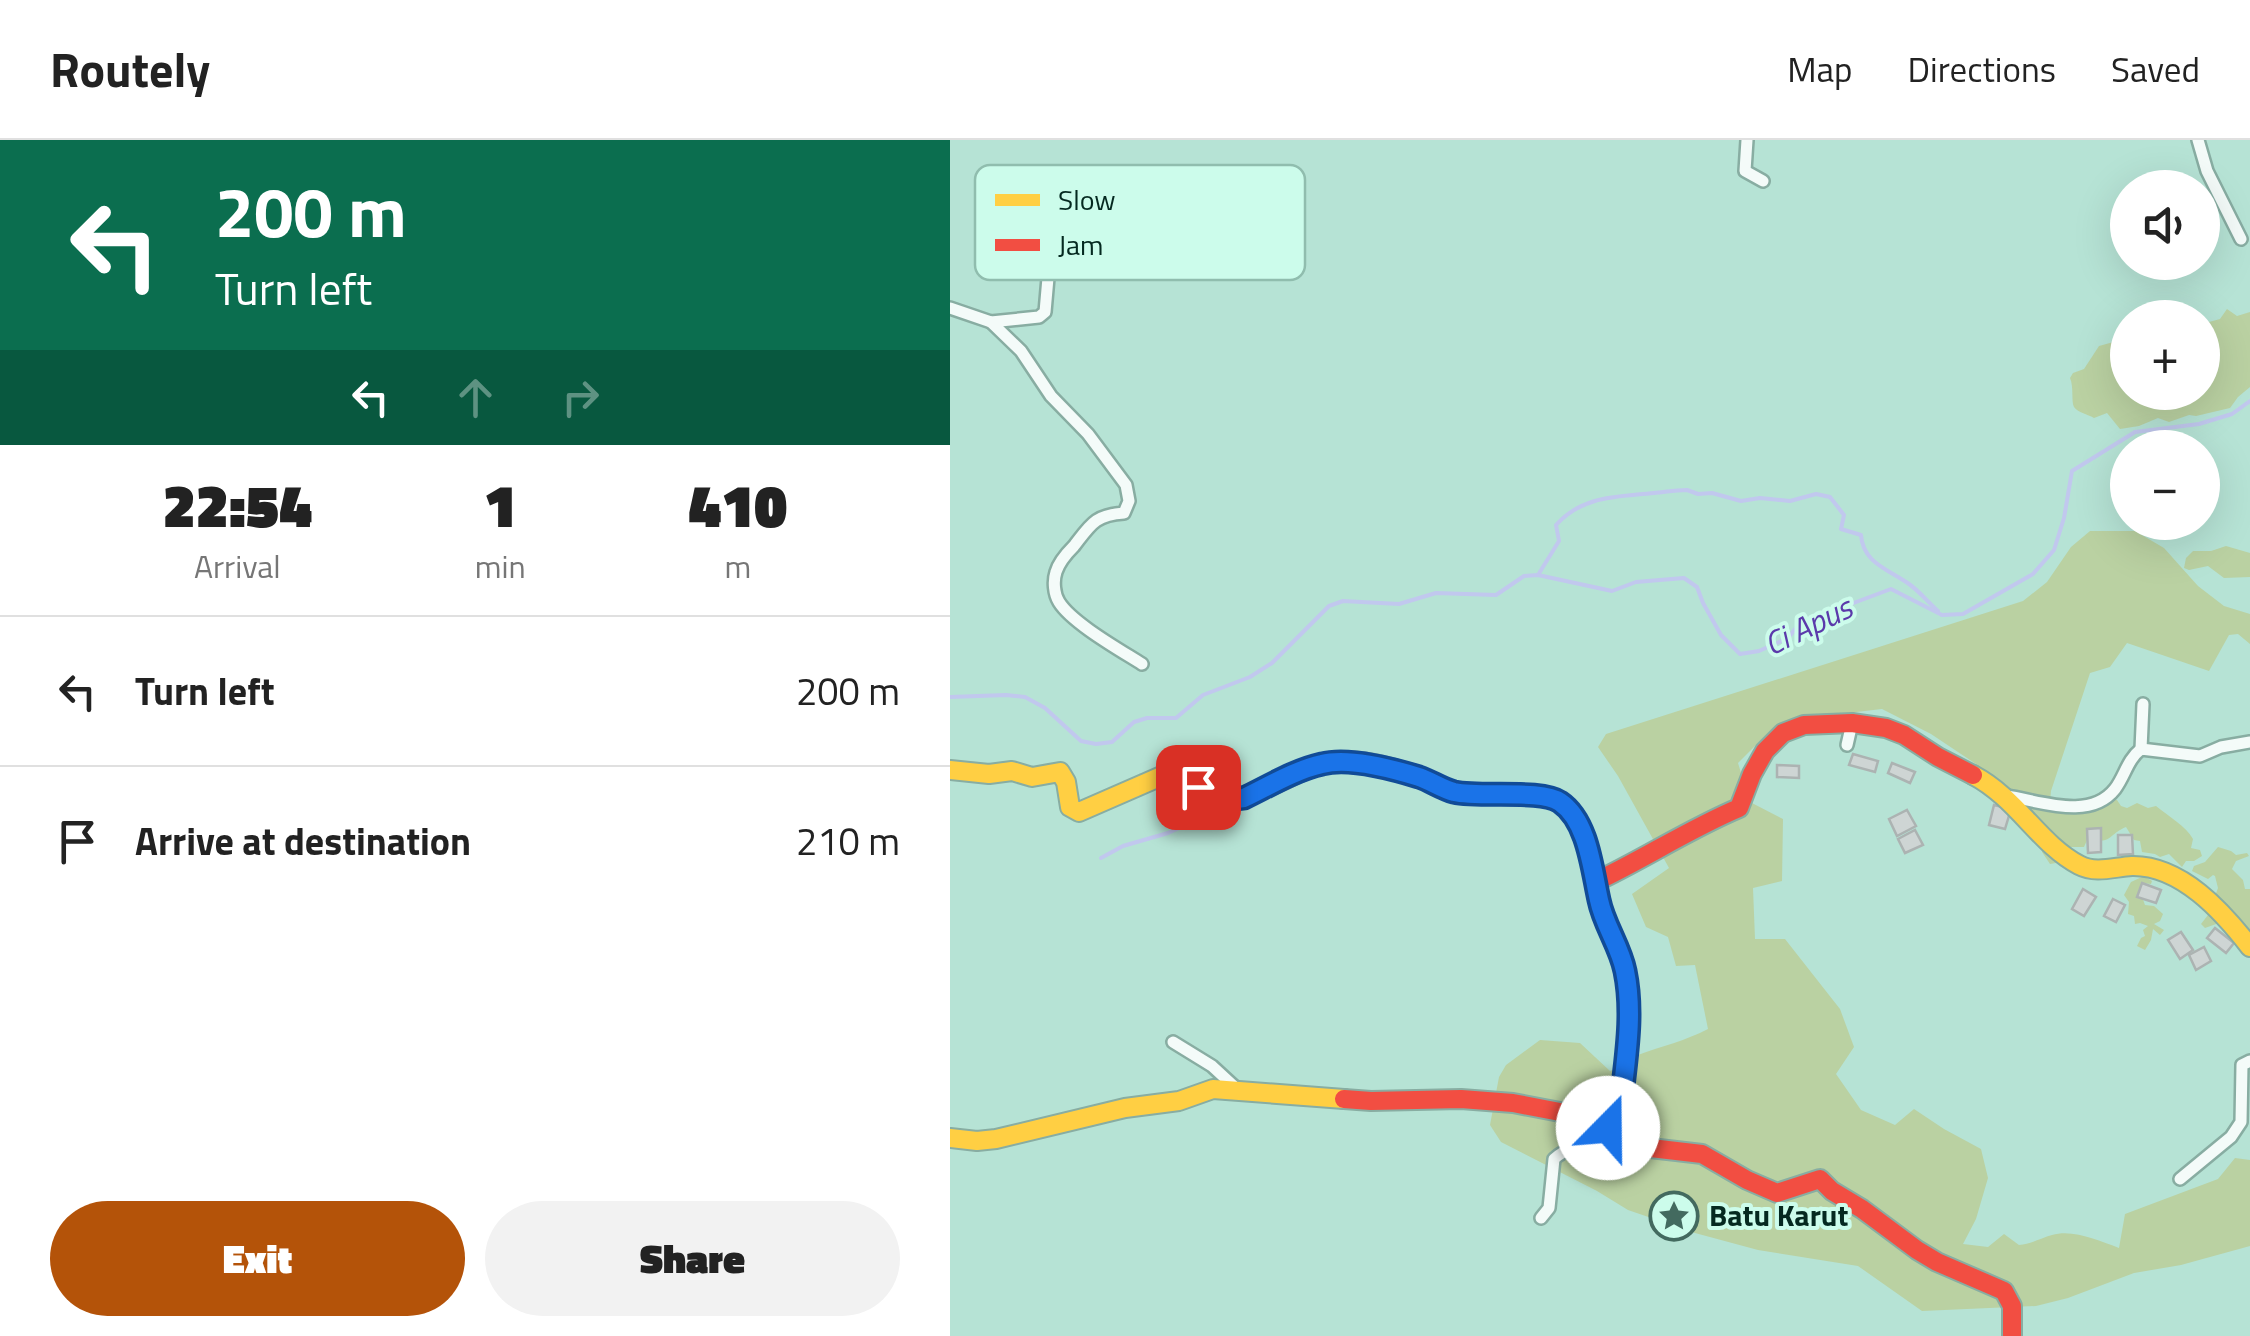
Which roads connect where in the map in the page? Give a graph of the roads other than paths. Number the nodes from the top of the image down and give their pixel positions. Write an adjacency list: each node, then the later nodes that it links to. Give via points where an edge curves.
1 (1747, 140): 3 (street, via 1746,171)
2 (2198, 140): 4 (street)
3 (1763, 181)
4 (2241, 239)
5 (1048, 280): 7 (street, via 1042,316)
6 (950, 308): 7 (street)
7 (991, 322): 8 (street, via 1126,485 1124,513 1095,520 1062,560 1054,589 1060,604)
8 (1142, 664)
9 (2143, 704): 13 (street)
10 (1852, 722): 12 (street); 15 (street, via 1896,730); 16 (street, via 1787,731 1761,759 1739,808)
11 (2250, 742): 13 (street, via 2200,756)
12 (1847, 745)
13 (2141, 749): 15 (street, via 2100,803 2076,808)
14 (950, 770): 16 (street, via 1032,777 1060,772 1078,812 1180,768 1202,790 1234,800 1312,767 1344,761 1450,791 1558,800 1582,832)
15 (2005, 796): 17 (street, via 2078,866 2154,867 2170,874 2229,920)
16 (1595, 882): 21 (street, via 1627,988 1628,1047)
17 (2250, 947)
18 (1173, 1042): 20 (street)
19 (2250, 1062): 23 (street, via 2242,1065 2241,1122)
20 (1238, 1090): 21 (street, via 1513,1103); 22 (street, via 1203,1091 996,1139)
21 (1613, 1130): 24 (street, via 1554,1159 1549,1208); 25 (street, via 1642,1147 1702,1154 1777,1193 1820,1179 1917,1250 2004,1290 2013,1306)
22 (950, 1138)
23 (2180, 1179)
24 (1541, 1218)
25 (2012, 1336)

